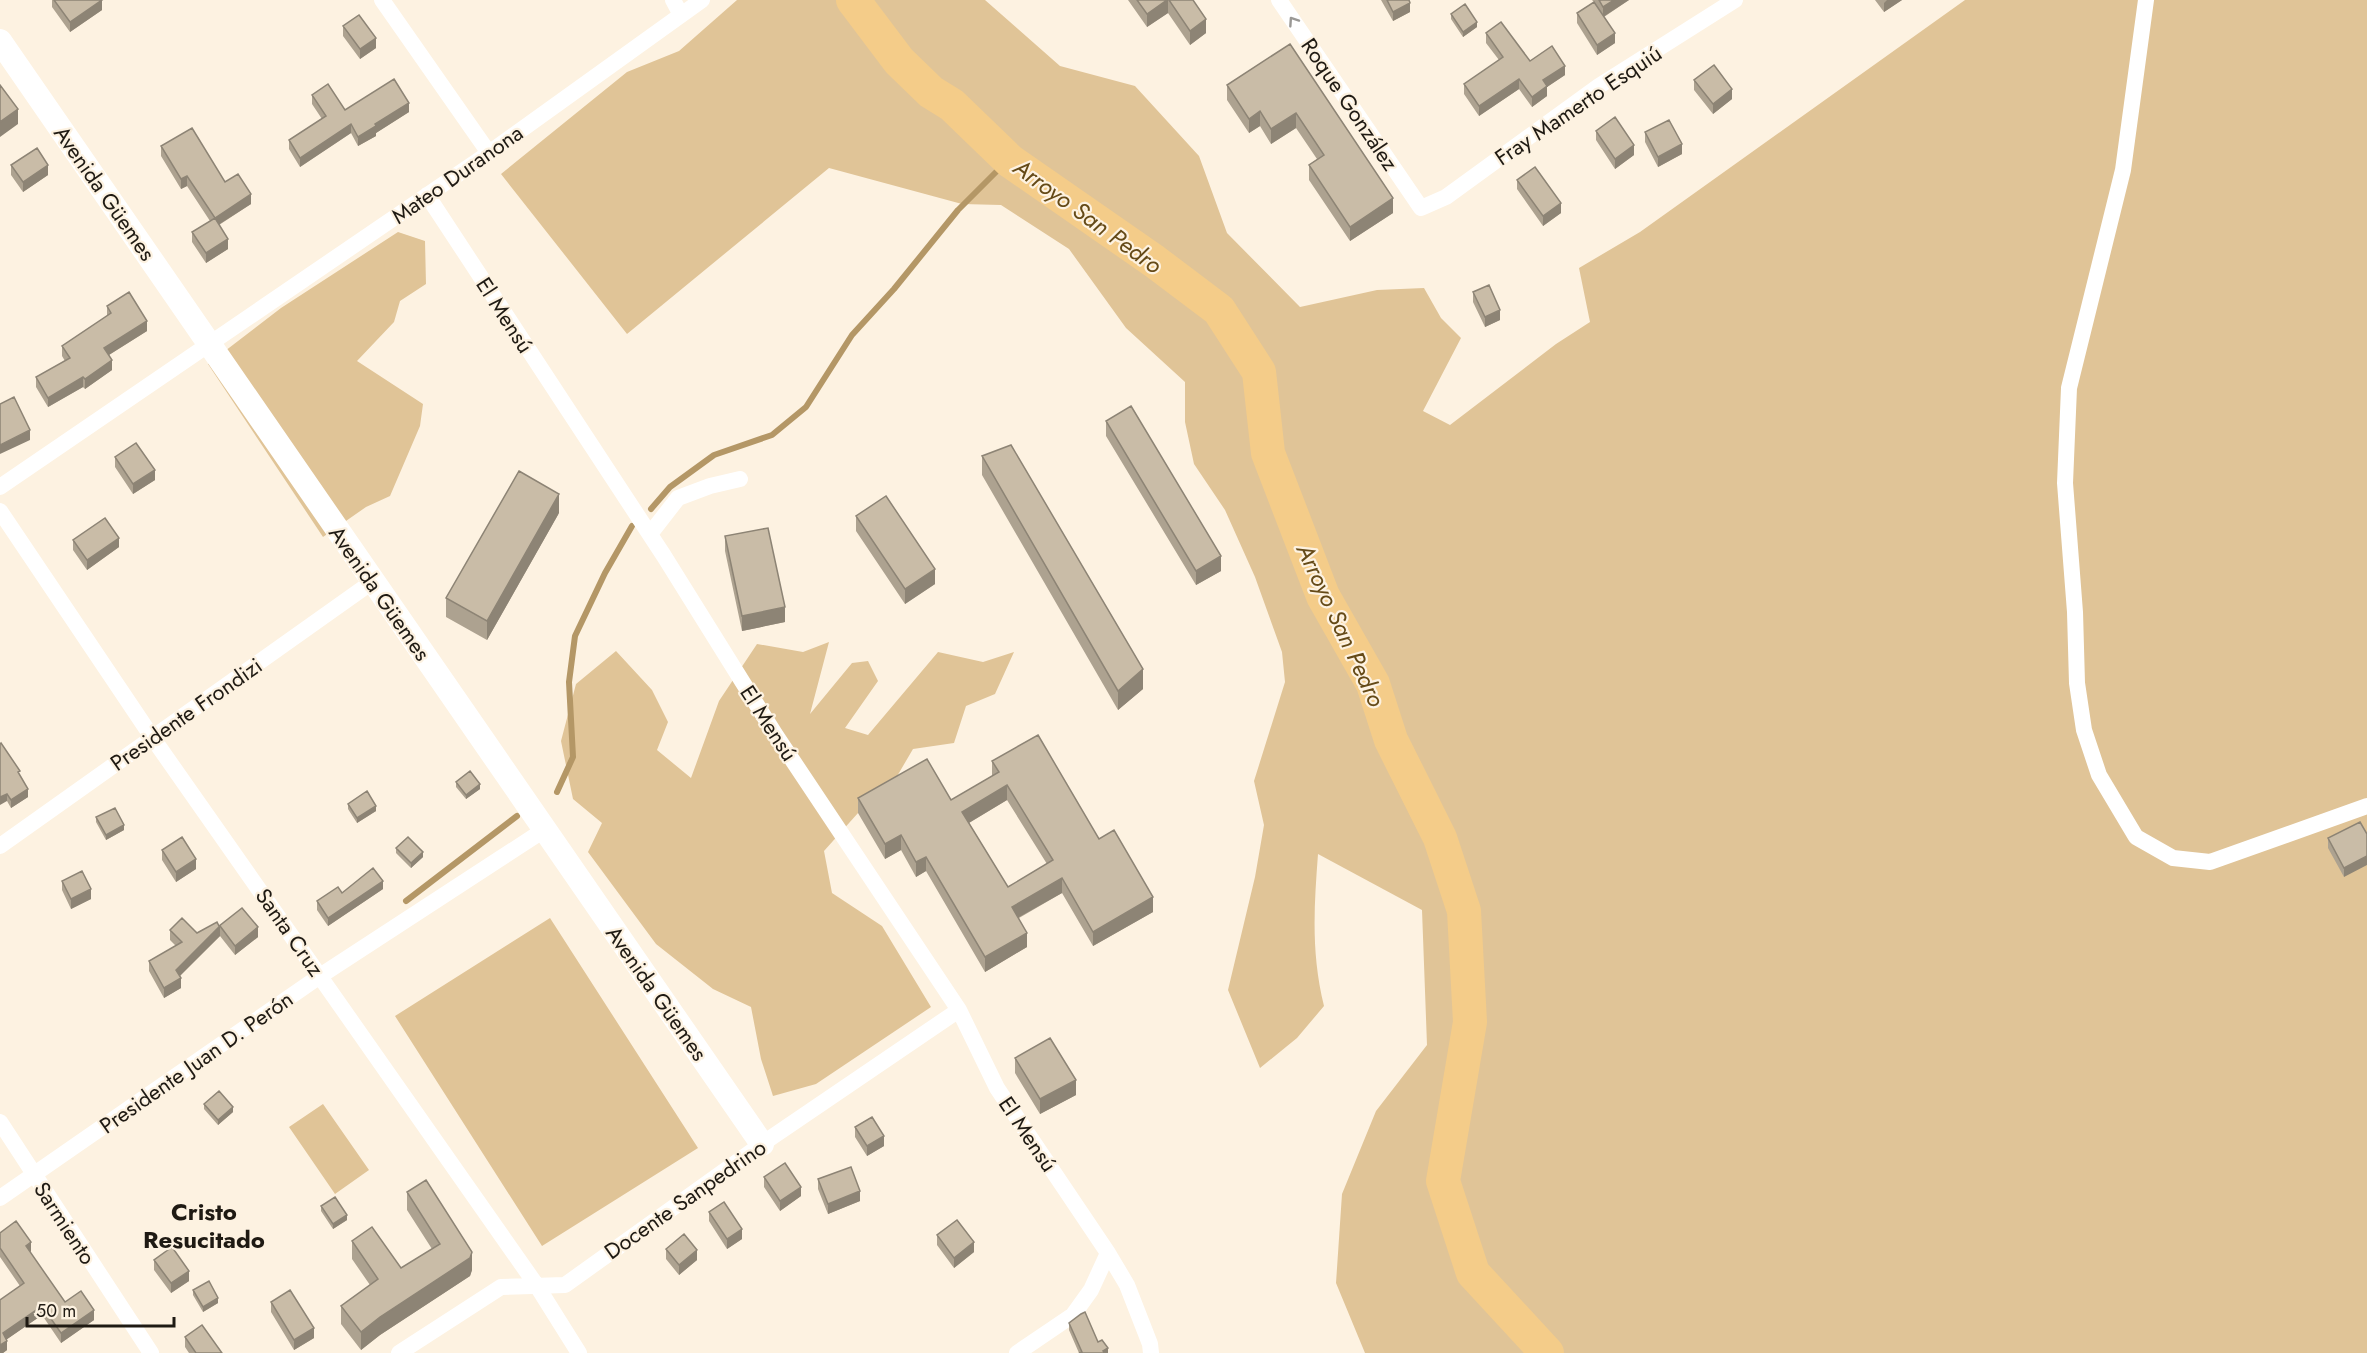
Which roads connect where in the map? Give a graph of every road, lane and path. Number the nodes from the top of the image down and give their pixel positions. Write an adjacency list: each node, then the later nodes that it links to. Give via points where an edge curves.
1 (382, 0): 10 (street)
2 (673, 0): 8 (street)
3 (702, 0): 8 (street, Mateo Duranona)
4 (1279, 0): 12 (street, Roque González, one-way to 4)
5 (1735, 0): 7 (street, Fray Mamerto Esquiú)
6 (2146, 0): 20 (street, via 2123,170 2069,388 2065,483 2076,612 2077,683 2084,730 2098,776 2136,837 2173,858 2210,862)
7 (1714, 6): 12 (street, Fray Mamerto Esquiú, via 1446,196)
8 (681, 15): 10 (street, Mateo Duranona)
9 (0, 41): 13 (main road, Avenida Güemes)
10 (489, 153): 11 (street, Mateo Duranona)
11 (428, 195): 13 (street, Mateo Duranona); 17 (street, El Mensú)
12 (1421, 208)
13 (209, 343): 15 (street, Mateo Duranona); 18 (main road, Avenida Güemes)
14 (740, 478): 17 (street, via 678,498)
15 (0, 487)
16 (0, 511): 19 (street, Santa Cruz)
17 (650, 534): 24 (street, El Mensú, via 775,734)
18 (372, 582): 19 (street, Presidente Frondizi); 21 (main road, Avenida Güemes)
19 (153, 737): 22 (street, Presidente Frondizi); 23 (street, Santa Cruz)
20 (2367, 806)
21 (544, 830): 23 (street, Presidente Juan D. Perón); 26 (main road, Avenida Güemes)
22 (0, 846)
23 (320, 976): 27 (street, Presidente Juan D. Perón); 30 (street, Santa Cruz)
24 (959, 1010): 26 (street, Docente Sanpedrino); 29 (street, El Mensú, via 997,1088)
25 (0, 1122): 27 (street, Sarmiento)
26 (762, 1144): 30 (street, Docente Sanpedrino, via 565,1285)
27 (33, 1174): 28 (street, Presidente Juan D. Perón); 31 (street, Sarmiento)
28 (0, 1198)
29 (1108, 1253): 34 (street, via 1091,1290 1073,1315); 35 (street, El Mensú, via 1127,1286)
30 (537, 1286): 32 (street, Docente Sanpedrino, via 501,1287); 33 (street, Santa Cruz)
31 (151, 1353)
32 (399, 1353)
33 (579, 1353)
34 (1017, 1353)
35 (1151, 1353)

